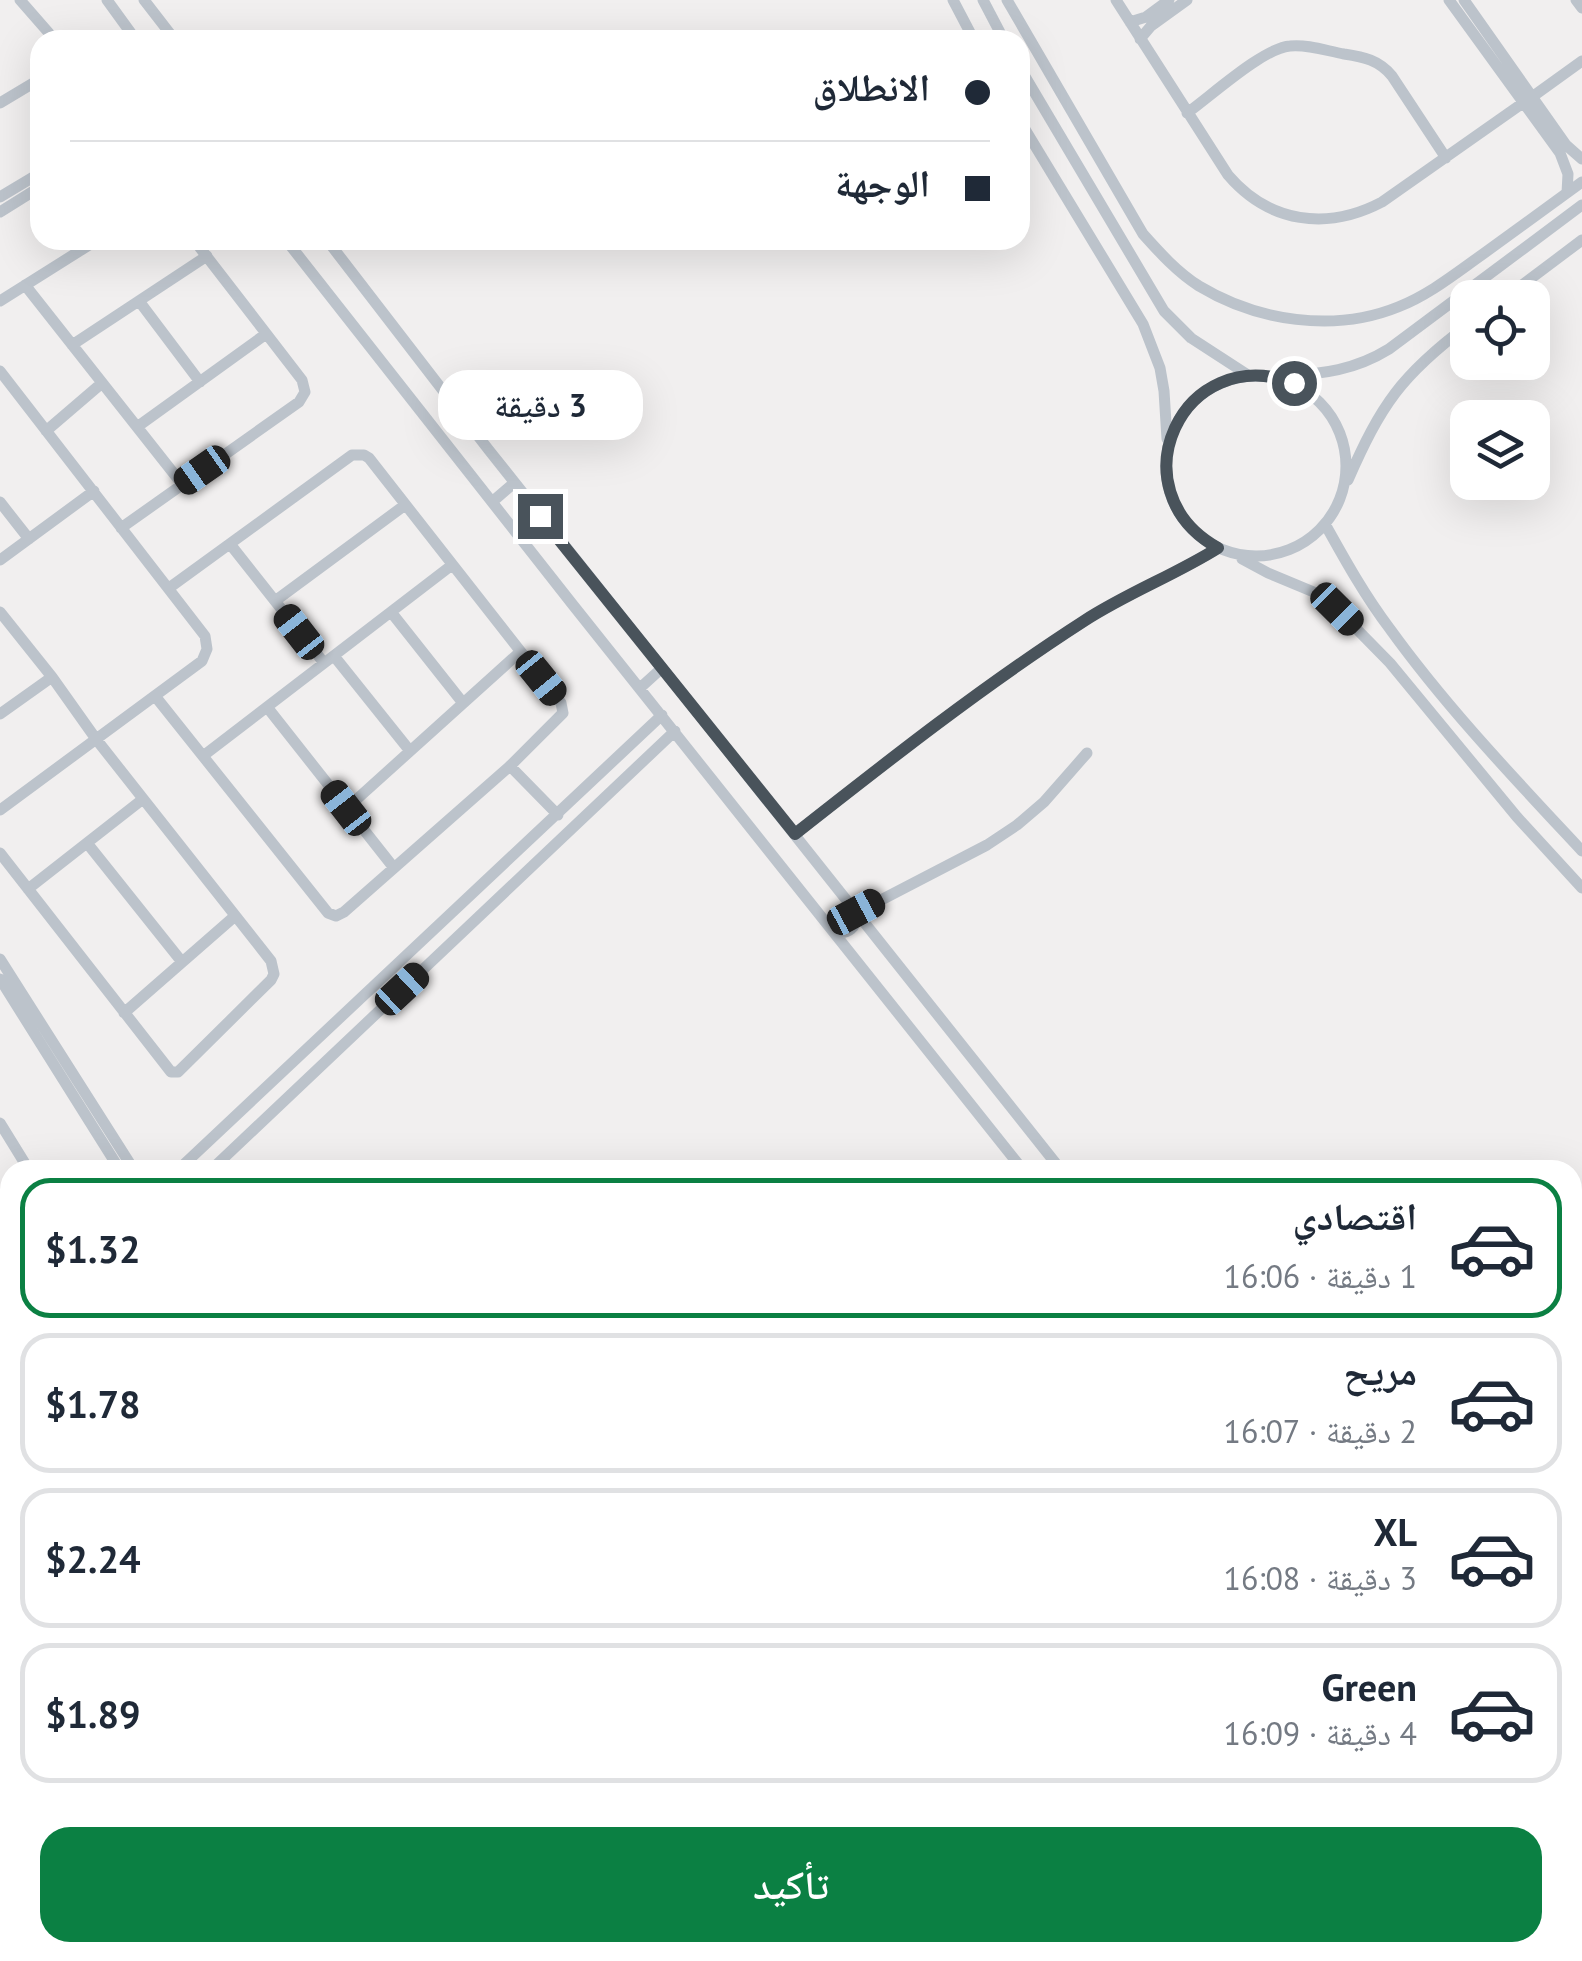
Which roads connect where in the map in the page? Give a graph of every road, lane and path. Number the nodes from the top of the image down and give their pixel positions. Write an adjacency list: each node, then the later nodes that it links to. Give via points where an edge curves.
1 (20, 0): 16 (street)
2 (107, 0): 17 (street)
3 (144, 0): 15 (street)
4 (953, 0): 20 (street)
5 (983, 0): 21 (street)
6 (1007, 0): 22 (street)
7 (1116, 0): 14 (street)
8 (1168, 0): 14 (street)
9 (1187, 0): 23 (street)
10 (1449, 0): 28 (street)
11 (1464, 0): 28 (street)
12 (1576, 0): 13 (street)
13 (1582, 8)
14 (1130, 22): 23 (street)
15 (162, 23): 18 (street); 19 (street)
16 (46, 30)
17 (129, 30)
18 (161, 30)
19 (167, 30)
20 (969, 30)
21 (999, 30)
22 (1024, 30)
23 (1140, 39): 30 (street)
24 (1030, 40): 37 (street, via 1143,234 1200,286 1244,308 1330,322 1398,307 1442,284)
25 (1582, 62): 28 (street)
26 (30, 84): 29 (street)
27 (1030, 85): 47 (street)
28 (1528, 100): 32 (street); 33 (street); 37 (street, via 1565,162)
29 (0, 104)
30 (1187, 114): 32 (street, via 1246,193 1298,217 1338,219 1366,210); 32 (street, via 1280,48 1347,54 1387,70)
31 (1030, 138): 50 (street)
32 (1446, 158)
33 (1582, 159)
34 (30, 178): 38 (street)
35 (1582, 182): 37 (street)
36 (30, 193): 40 (street)
37 (1567, 193)
38 (0, 197)
39 (1582, 205): 58 (street, via 1372,360 1334,372)
40 (0, 212)
41 (1582, 240): 48 (street)
42 (81, 250): 49 (street)
43 (202, 250): 46 (street)
44 (294, 250): 69 (street)
45 (335, 250): 64 (street)
46 (206, 256): 52 (street); 53 (street)
47 (1143, 277): 50 (street); 57 (street, via 1176,325)
48 (1529, 280)
49 (25, 286): 51 (street); 55 (street)
50 (1122, 289): 63 (street, via 1160,368)
51 (0, 301)
52 (139, 301): 55 (street); 59 (street)
53 (266, 334): 59 (street); 65 (street, via 302,380 303,397)
54 (1450, 339): 67 (street, via 1401,383 1369,432)
55 (72, 345): 60 (street)
56 (0, 372): 62 (street)
57 (1248, 375): 58 (street); 63 (street, via 1195,399)
58 (1272, 376): 67 (street, via 1304,389 1336,424 1346,458)
59 (200, 382): 61 (street)
60 (102, 383): 61 (street); 62 (street)
61 (137, 427): 65 (street)
62 (46, 431): 66 (street)
63 (1167, 450): 75 (street, via 1176,508 1198,535)
64 (514, 482): 69 (street); 84 (street)
65 (182, 484): 72 (street)
66 (94, 492): 72 (street); 73 (street)
67 (1342, 493): 71 (street)
68 (0, 502): 73 (street)
69 (492, 502): 86 (street)
70 (406, 505): 74 (street, via 369,458 358,454); 77 (street); 79 (street)
71 (1326, 524): 75 (street, via 1276,554); 104 (street, via 1402,646)
72 (122, 528): 78 (street)
73 (29, 539): 76 (street)
74 (230, 544): 78 (street); 79 (street)
75 (1224, 550): 102 (street, via 1113,603 1018,664); 107 (street, via 1337,609)
76 (0, 560)
77 (452, 565): 81 (street); 82 (street)
78 (168, 588): 87 (street, via 205,636 207,649 202,661)
79 (275, 601): 83 (street)
80 (0, 612): 85 (street)
81 (391, 612): 83 (street); 88 (street)
82 (520, 652): 88 (street); 97 (street, via 564,709)
83 (329, 660): 89 (street); 94 (street)
84 (662, 668): 86 (street); 102 (street)
85 (52, 678): 90 (street); 93 (street)
86 (640, 688): 91 (street)
87 (155, 696): 93 (street); 96 (street)
88 (464, 703): 94 (street)
89 (267, 707): 96 (street); 99 (street)
90 (0, 714)
91 (662, 715): 92 (street); 101 (street)
92 (675, 730): 111 (street); 119 (street)
93 (96, 739): 98 (street); 100 (street)
94 (410, 751): 99 (street)
95 (1087, 752): 109 (street, via 1044,802 1002,836)
96 (203, 756): 106 (street, via 328,913 344,912)
97 (510, 766): 101 (street); 106 (street)
98 (143, 799): 103 (street); 110 (street)
99 (346, 808): 106 (street)
100 (0, 810)
101 (558, 815): 118 (street)
102 (795, 834): 109 (street)
103 (87, 843): 108 (street); 114 (street)
104 (1582, 850)
105 (0, 853): 108 (street)
106 (394, 868)
107 (1582, 888)
108 (28, 889): 117 (street)
109 (856, 912): 111 (street, via 853,928); 113 (street)
110 (235, 916): 114 (street); 117 (street, via 271,961 272,980 178,1072 170,1071)
111 (834, 930): 115 (street)
112 (0, 958): 123 (street)
113 (893, 958): 115 (street, via 876,961); 127 (street)
114 (182, 962): 117 (street)
115 (870, 977): 126 (street)
116 (0, 979): 122 (street)
117 (124, 1013)
118 (278, 1076): 119 (street); 124 (street)
119 (293, 1092): 125 (street)
120 (0, 1123): 121 (street)
121 (23, 1160)
122 (114, 1160)
123 (128, 1160)
124 (189, 1160)
125 (221, 1160)
126 (1016, 1160)
127 (1053, 1160)

